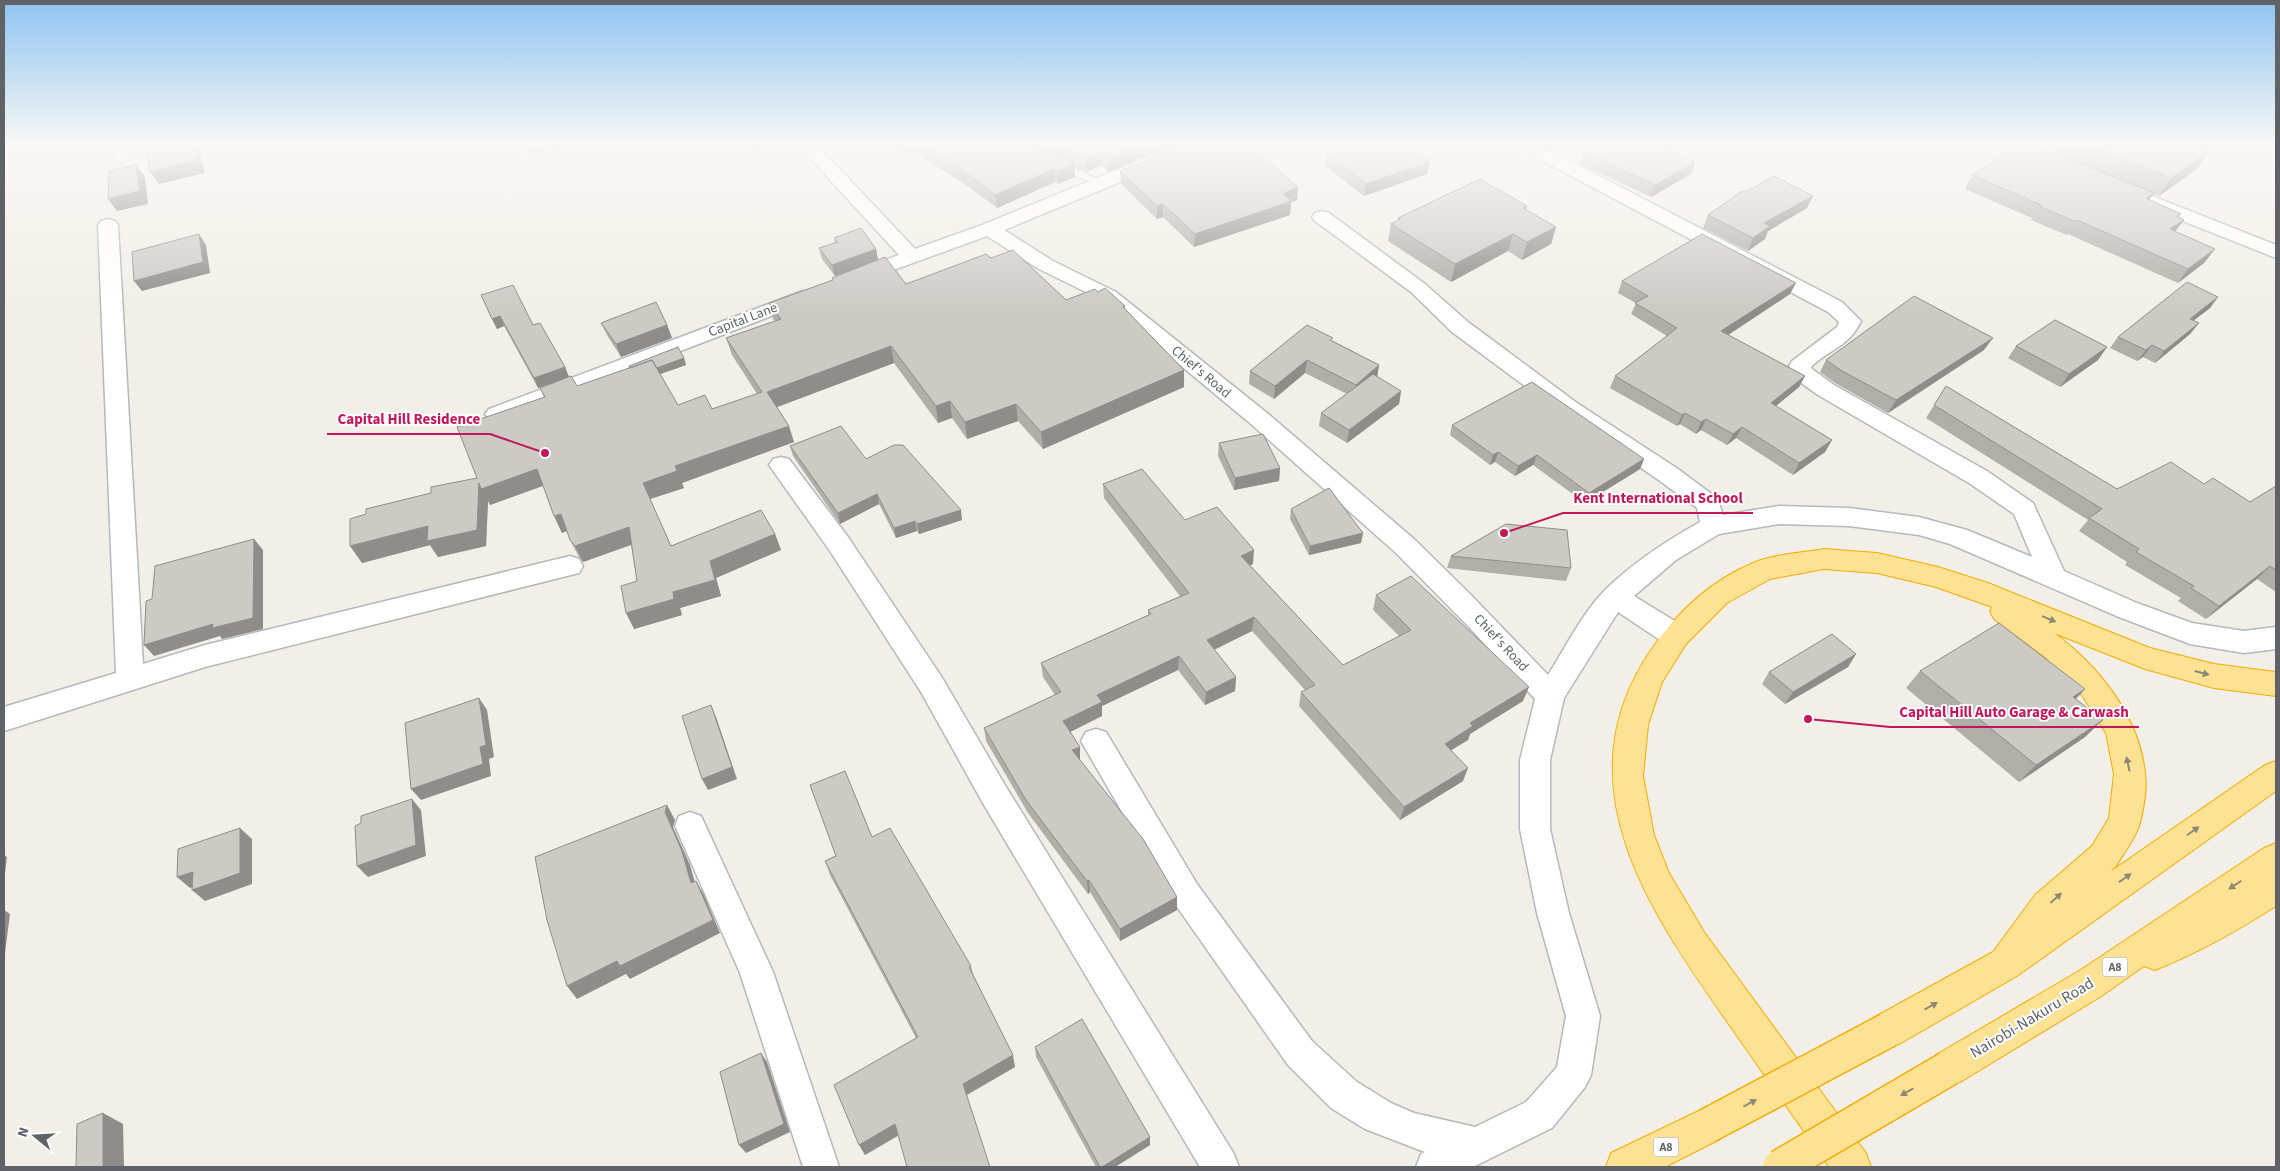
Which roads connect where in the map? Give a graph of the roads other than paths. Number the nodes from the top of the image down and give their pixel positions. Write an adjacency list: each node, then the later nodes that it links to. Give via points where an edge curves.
1 (858, 200): 9 (street)
2 (1060, 200): 7 (street)
3 (1630, 200): 15 (street, via 1835,307 1850,321 1847,331 1829,346 1806,358 1800,366 1801,372 1826,390 1978,477 2024,508)
4 (2147, 200): 8 (street)
5 (1322, 217): 12 (street, via 1418,288 1460,327 1569,408 1708,504)
6 (108, 225): 19 (street)
7 (990, 229): 9 (street, Capital Lane); 21 (street, Chief's Road, via 1046,265 1109,296 1283,440 1404,546 1496,636)
8 (2276, 252)
9 (911, 256): 10 (street, Capital Lane)
10 (497, 414)
11 (781, 465): 32 (street, via 839,544 930,684)
12 (1713, 526): 15 (street, via 1779,515 1850,517 1919,526 1958,537); 16 (street, via 1667,553)
13 (570, 566): 19 (street, via 205,656)
14 (1938, 577): 17 (highway, via 1877,563 1824,559 1763,570 1717,596); 20 (highway, one-way to 20, via 2145,658 2214,676); 28 (highway, one-way to 14, via 2048,906 2104,856 2125,821 2130,774 2120,730 2092,687 2055,649 2001,610)
15 (2054, 578): 18 (street, via 2190,633 2244,642)
16 (1615, 597): 17 (street); 21 (street)
17 (1676, 636): 36 (highway, via 1648,680 1633,725 1628,776 1638,835 1655,880 1692,943)
18 (2276, 638)
19 (130, 681): 22 (street)
20 (2276, 684)
21 (1550, 696): 30 (street, via 1535,760 1535,829 1553,913 1583,1016 1573,1075 1539,1115)
22 (4, 719)
23 (1096, 741): 30 (street, via 1186,894 1300,1053 1344,1095 1378,1116 1414,1131)
24 (2276, 774): 28 (highway, A8, one-way to 24)
25 (690, 826): 31 (street, via 756,972)
26 (2276, 858): 29 (highway, Nairobi-Nakuru Road / A8, one-way to 29)
27 (2276, 888): 29 (highway, via 2212,928)
28 (2005, 964): 34 (highway, A8, one-way to 28, bridge, via 1888,1030)
29 (2092, 983): 35 (highway, Nairobi-Nakuru Road / A8, one-way to 35, bridge)
30 (1477, 1146): 33 (street)
31 (821, 1167)
32 (1220, 1167)
33 (1434, 1167)
34 (1625, 1167)
35 (1780, 1167)
36 (1852, 1167)

